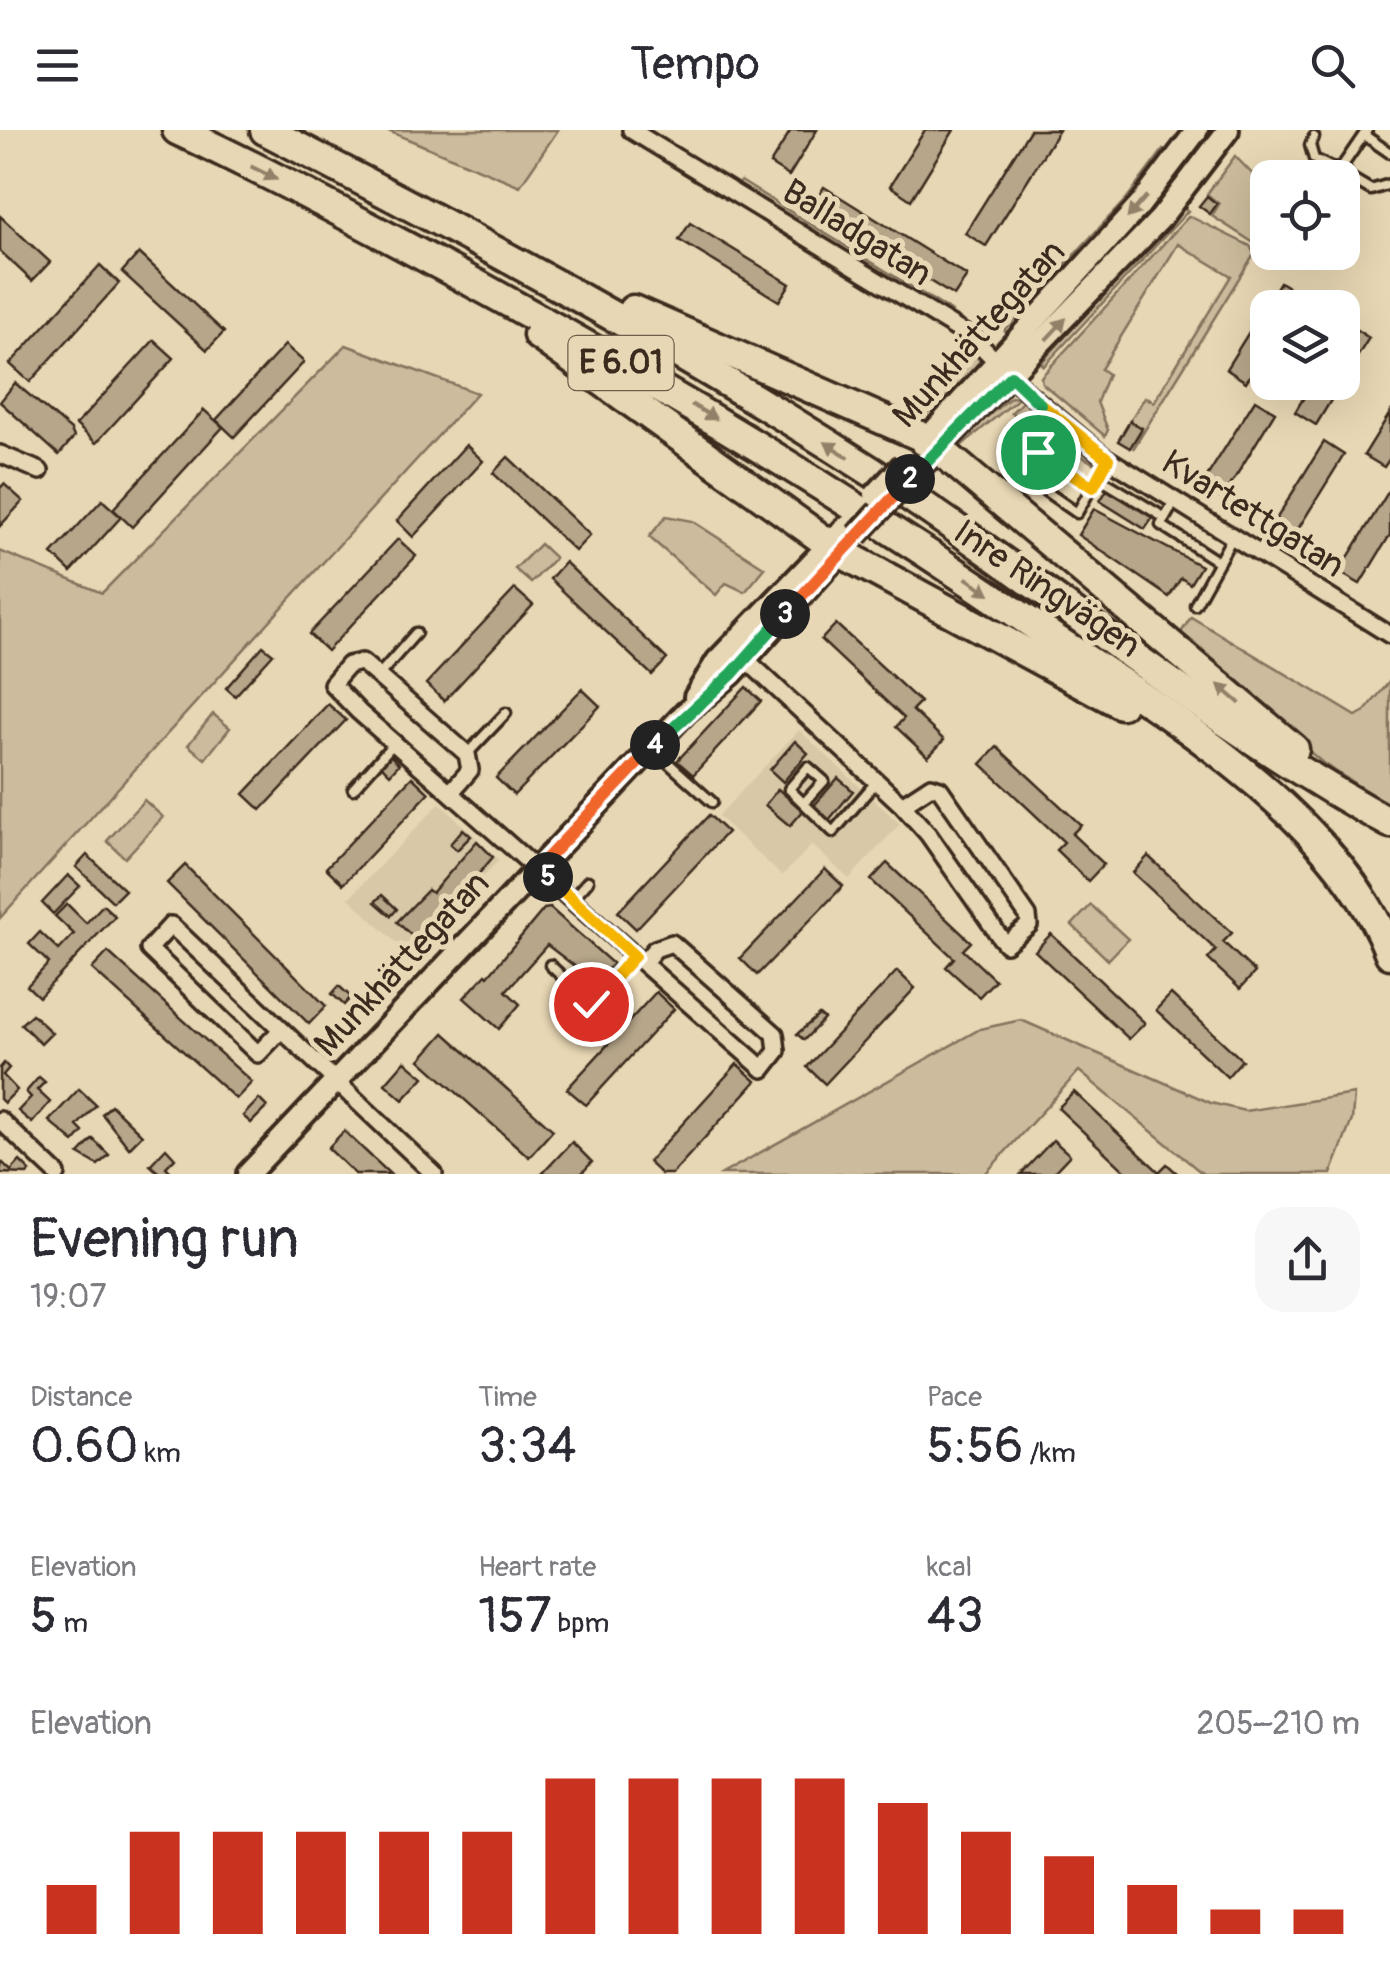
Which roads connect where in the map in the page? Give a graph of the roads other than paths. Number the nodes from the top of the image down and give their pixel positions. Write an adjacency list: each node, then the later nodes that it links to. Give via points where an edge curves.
1 (177, 130): 14 (highway, Inre Ringvägen / E 6.01, one-way to 14)
2 (265, 130): 13 (highway, Inre Ringvägen / E 6.01)
3 (631, 130): 15 (street, Balladgatan, via 975,340)
4 (1197, 130): 15 (main road, Munkhättegatan, one-way to 15)
5 (1228, 130): 15 (main road, Munkhättegatan, one-way to 5, via 1160,219)
6 (1366, 132): 8 (lane); 10 (lane)
7 (1314, 136): 9 (lane)
8 (1390, 153)
9 (1314, 160)
10 (1348, 160)
11 (1360, 183): 12 (lane, via 1372,190)
12 (1390, 184)
13 (437, 219): 16 (highway); 42 (highway, Inre Ringvägen / E 6.01, one-way to 13, via 1250,738 811,433)
14 (394, 241): 25 (highway); 44 (highway, Inre Ringvägen / E 6.01, one-way to 44, via 628,366 965,578 1216,754 1303,828)
15 (1003, 369): 16 (main road, Munkhättegatan); 18 (street, Kvartettgatan)
16 (932, 443): 25 (main road, Munkhättegatan, bridge); 42 (highway, one-way to 16, via 1286,743)
17 (0, 454): 19 (street)
18 (1108, 459): 20 (lane); 22 (street, Kvartettgatan)
19 (40, 471)
20 (1098, 478): 21 (lane); 23 (lane)
21 (1093, 487): 21 (lane, via 1076,513 1028,470 1038,452)
22 (1176, 500): 23 (lane); 24 (street, Kvartettgatan)
23 (1165, 518): 26 (lane, via 1161,524)
24 (1233, 536): 26 (lane); 29 (street, Kvartettgatan)
25 (843, 540): 30 (main road, Munkhättegatan); 44 (highway, via 1138,714 1264,802)
26 (1217, 561): 27 (lane)
27 (1195, 605)
28 (416, 633): 31 (lane)
29 (1390, 635)
30 (738, 652): 34 (main road, Munkhättegatan); 36 (street)
31 (378, 676): 33 (street, via 355,660 332,684); 35 (street)
32 (506, 713): 35 (lane)
33 (394, 742): 37 (lane); 38 (street)
34 (652, 748): 39 (lane); 43 (main road, Munkhättegatan)
35 (467, 754): 38 (street, via 470,770)
36 (876, 782): 40 (lane, via 833,832); 41 (street)
37 (353, 789)
38 (451, 792): 43 (street)
39 (712, 802)
40 (804, 804): 40 (lane, via 788,789 808,767 824,781)
41 (902, 805): 41 (street, via 1000,937 1006,944 1014,941 1028,916 940,789 931,786)
42 (1390, 820)
43 (538, 868): 46 (street); 51 (main road, Munkhättegatan)
44 (1344, 875): 47 (highway, Inre Ringvägen / E 6.01)
45 (588, 881): 46 (lane)
46 (572, 899): 48 (street)
47 (1390, 954)
48 (638, 960): 48 (street, via 672,943 775,1034 777,1051 763,1069); 49 (lane, via 591,1004)
49 (550, 965)
50 (281, 1030): 50 (street, via 258,1054 149,949 172,925); 51 (street)
51 (335, 1082): 54 (main road, Munkhättegatan); 55 (street)
52 (0, 1120): 53 (street)
53 (57, 1174)
54 (248, 1174)
55 (434, 1174)

